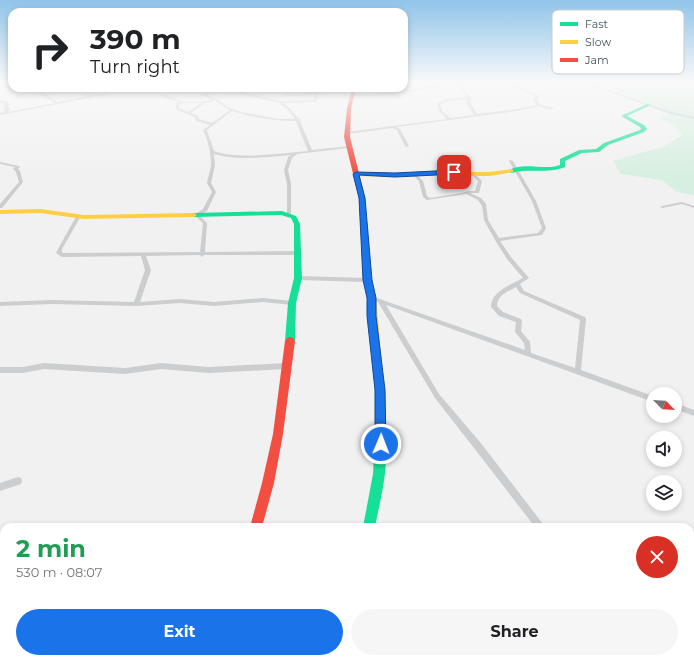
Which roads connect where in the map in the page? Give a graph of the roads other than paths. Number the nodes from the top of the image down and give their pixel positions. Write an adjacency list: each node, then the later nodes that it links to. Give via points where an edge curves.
1 (6, 112): 13 (street)
2 (186, 112): 12 (street)
3 (229, 112): 18 (street)
4 (241, 112): 17 (street, via 278,120)
5 (292, 112): 17 (street)
6 (350, 112): 20 (street)
7 (442, 112): 16 (street)
8 (474, 112): 14 (street)
9 (499, 112): 14 (street)
10 (633, 112): 28 (street, via 623,116 644,127 636,134 606,144 597,151 583,150 572,154 562,160 563,166)
11 (668, 112): 15 (street)
12 (189, 113): 18 (street, via 197,117 197,120)
13 (0, 114)
14 (476, 115): 16 (street)
15 (694, 118)
16 (449, 119): 19 (street)
17 (299, 120): 23 (street, via 301,129 308,139)
18 (211, 124): 24 (street, via 205,130)
19 (393, 127): 20 (street); 21 (street, via 398,129)
20 (347, 133): 22 (street)
21 (407, 146)
22 (349, 148): 23 (street); 30 (street)
23 (310, 151): 25 (street)
24 (212, 152): 25 (street, via 228,157); 37 (street, via 213,165 209,183 214,192 204,210)
25 (299, 152): 38 (street, via 290,157 286,170 289,184)
26 (511, 161): 28 (street)
27 (0, 163): 34 (street, via 18,167 15,169 21,182)
28 (517, 170): 31 (street); 40 (street, via 534,201 544,228 540,234)
29 (413, 173): 30 (street); 31 (street); 32 (street, via 421,181 427,198)
30 (356, 174): 45 (street, via 362,198)
31 (473, 174): 32 (street, via 480,181 479,187 477,192)
32 (466, 193): 40 (street, via 484,204 485,216)
33 (662, 206): 35 (street, via 682,203)
34 (0, 207)
35 (694, 207)
36 (0, 212): 39 (street, via 40,211)
37 (196, 214): 38 (street); 39 (street); 42 (street, via 205,223)
38 (289, 214): 41 (street, via 294,217 297,224)
39 (79, 216): 43 (street, via 60,249 59,253 62,256)
40 (497, 240): 46 (street, via 526,278)
41 (298, 253): 42 (street); 44 (street)
42 (202, 255): 43 (street)
43 (144, 256): 51 (street, via 148,270)
44 (298, 278): 45 (street); 49 (street)
45 (368, 280): 47 (street)
46 (517, 284): 52 (street, via 498,295 494,307 501,314 520,321 518,332 527,342); 55 (street, via 522,292 583,319)
47 (372, 298): 48 (street); 62 (street, via 382,429 379,474)
48 (381, 302): 52 (street); 63 (street, via 437,396)
49 (292, 303): 51 (street, via 263,300 214,304 187,301); 53 (street)
50 (0, 304): 51 (street)
51 (136, 304)
52 (528, 353): 55 (street)
53 (286, 366): 54 (street, via 209,370 161,366 125,371 44,366 23,370); 61 (street, via 278,434)
54 (0, 370)
55 (578, 372): 56 (street)
56 (646, 396)
57 (682, 409): 58 (street)
58 (694, 413)
59 (18, 481): 60 (street)
60 (0, 487)
61 (257, 523)
62 (370, 523)
63 (537, 523)

